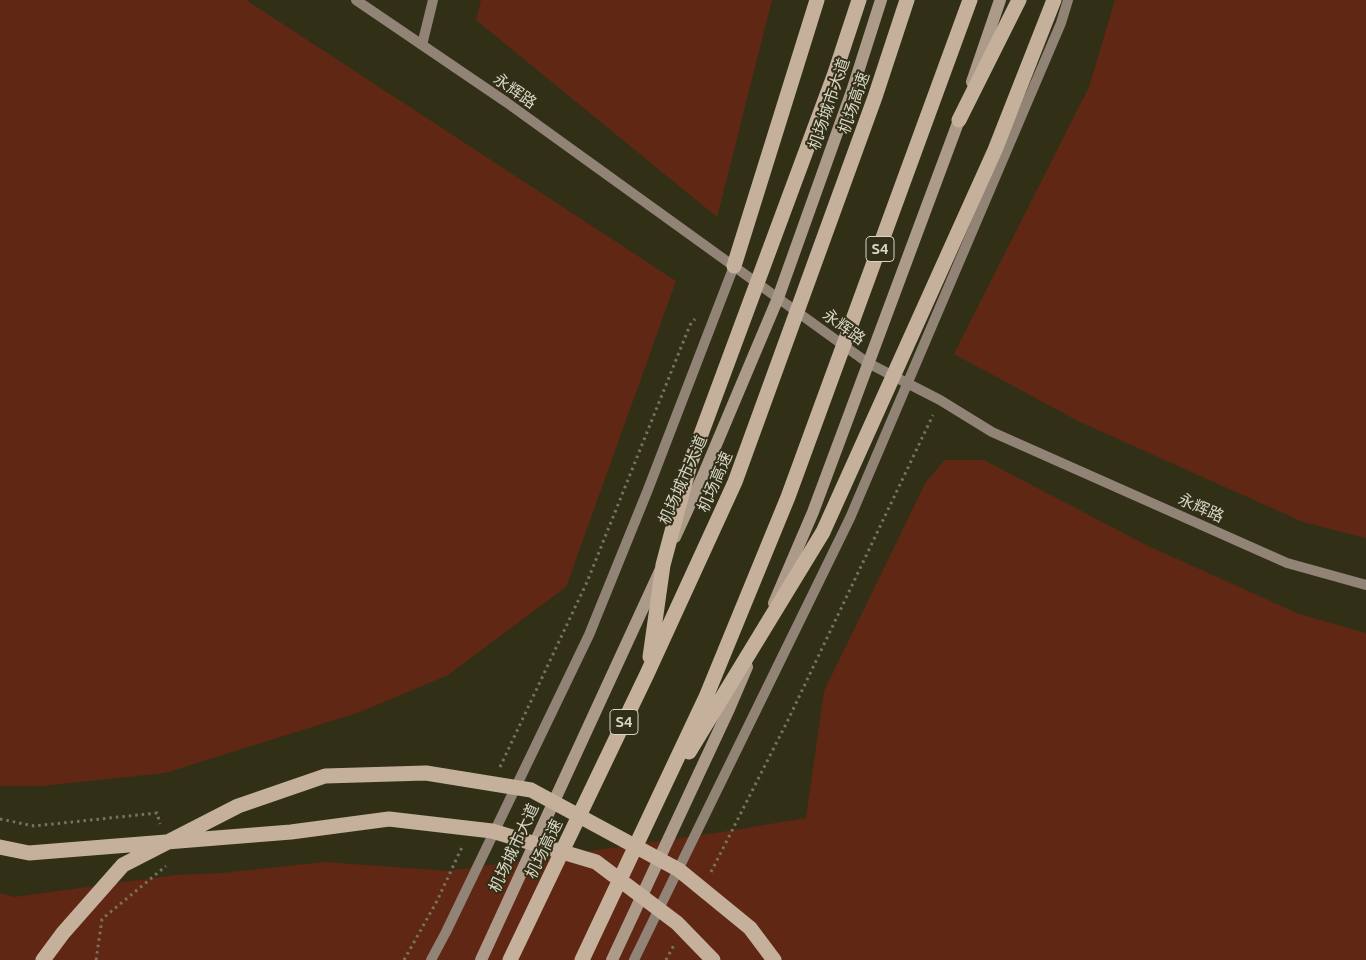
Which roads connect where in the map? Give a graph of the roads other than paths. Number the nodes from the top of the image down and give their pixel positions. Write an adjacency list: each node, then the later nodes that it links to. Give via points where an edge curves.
1 (356, 0): 12 (street, 永辉路)
2 (433, 0): 12 (street)
3 (817, 0): 14 (highway)
4 (858, 0): 19 (highway, bridge, via 835,73 690,464 663,564)
5 (881, 0): 15 (main road, 机场城市大道)
6 (907, 0): 19 (highway, 机场高速 / S4, bridge, via 875,98 735,482)
7 (970, 0): 20 (highway, S4, bridge, via 788,497 706,697)
8 (1000, 0): 13 (main road)
9 (1019, 0): 13 (highway)
10 (1054, 0): 20 (highway, bridge, via 994,150 823,532)
11 (1068, 0): 17 (street)
12 (422, 45): 14 (street, 永辉路)
13 (959, 120): 16 (main road)
14 (734, 266): 15 (street, 永辉路); 23 (street, via 588,635)
15 (778, 298): 16 (street, 永辉路); 24 (main road, 机场城市大道, via 702,478)
16 (868, 363): 17 (street, 永辉路); 27 (main road, via 812,512 733,700)
17 (908, 383): 18 (street, 永辉路, via 992,432 1287,562); 28 (street, via 850,518)
18 (1366, 585)
19 (648, 674): 25 (highway, 机场高速 / S4, bridge)
20 (647, 822): 26 (highway, S4, bridge)
21 (0, 847): 29 (highway, bridge, via 29,853 291,832 389,819 492,831 596,862 678,923)
22 (43, 960): 30 (highway, bridge, via 123,865 238,806 326,776 426,773 531,790 679,870 750,928)
23 (431, 960)
24 (481, 960)
25 (510, 960)
26 (582, 960)
27 (612, 960)
28 (634, 960)
29 (714, 960)
30 (774, 960)

